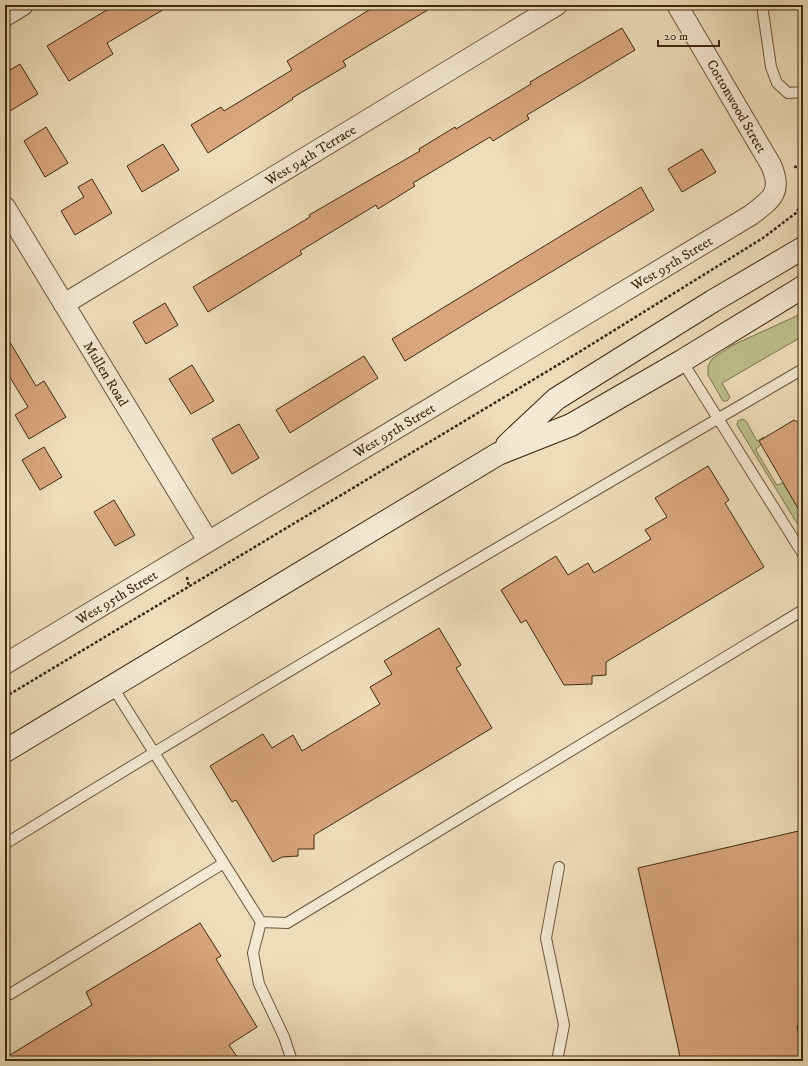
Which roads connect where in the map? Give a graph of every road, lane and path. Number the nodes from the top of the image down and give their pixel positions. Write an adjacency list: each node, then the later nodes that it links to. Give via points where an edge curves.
1 (23, 5): 5 (street)
2 (557, 5): 14 (street, West 94th Terrace)
3 (677, 5): 9 (street, Cottonwood Street, via 771,165 777,178)
4 (762, 5): 6 (lane, via 771,67 777,83 788,93)
5 (5, 16)
6 (803, 92)
7 (803, 166): 8 (path)
8 (788, 168)
9 (776, 189): 19 (street, West 95th Street, via 768,202 751,215)
10 (803, 201): 24 (path, via 796,214 763,238 589,346)
11 (5, 207): 14 (street, Mullen Road)
12 (803, 248): 18 (main road, via 556,399)
13 (803, 287): 15 (main road)
14 (64, 304): 19 (street, Mullen Road)
15 (682, 360): 17 (lane); 18 (main road, via 571,425)
16 (803, 369): 17 (lane)
17 (719, 418): 20 (lane); 26 (lane)
18 (498, 454): 23 (main road)
19 (208, 541): 22 (street, West 95th Street)
20 (803, 554)
21 (803, 610): 30 (lane, via 287,923)
22 (5, 664)
23 (112, 686): 25 (main road); 26 (lane)
24 (5, 697)
25 (5, 751)
26 (154, 752): 27 (lane); 28 (lane)
27 (5, 844)
28 (224, 863): 30 (lane); 31 (lane)
29 (559, 867): 33 (lane, via 546,938 564,1025)
30 (261, 922): 32 (lane, via 253,953 260,984)
31 (5, 995)
32 (292, 1061)
33 (557, 1061)

